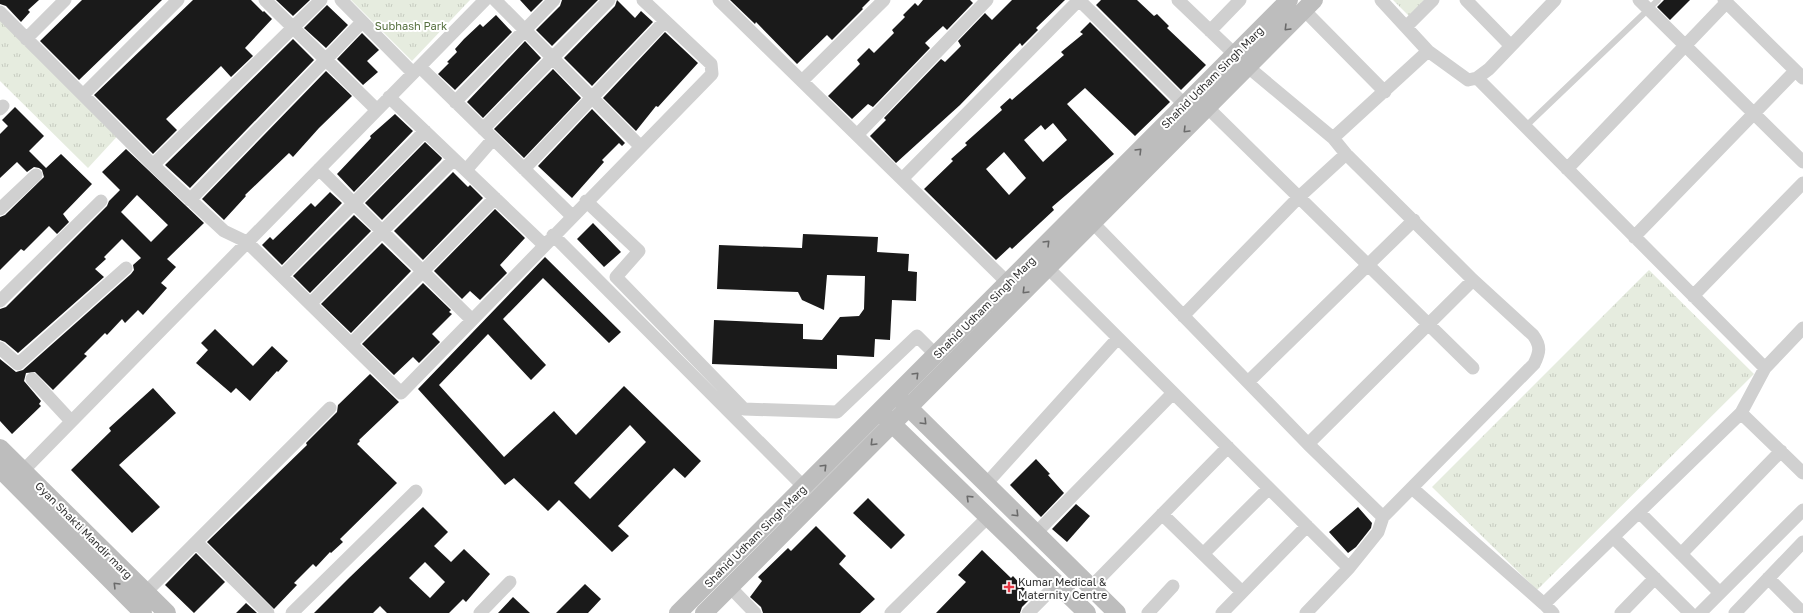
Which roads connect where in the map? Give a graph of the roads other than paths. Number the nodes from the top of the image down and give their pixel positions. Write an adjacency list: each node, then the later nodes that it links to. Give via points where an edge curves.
1 (65, 0): 33 (street)
2 (178, 0): 46 (street)
3 (265, 0): 29 (street)
4 (321, 0): 29 (street)
5 (341, 0): 28 (street)
6 (485, 0): 41 (street)
7 (495, 0): 31 (street)
8 (554, 0): 31 (street)
9 (609, 0): 38 (street)
10 (643, 0): 27 (street)
11 (720, 0): 44 (street)
12 (884, 0): 44 (street)
13 (988, 0): 57 (street)
14 (1079, 0): 50 (street); 70 (street)
15 (1178, 0): 32 (street)
16 (1240, 0): 32 (street)
17 (1289, 0): 37 (street, Shahid Udham Singh Marg)
18 (1381, 0): 30 (street)
19 (1433, 0): 30 (street)
20 (1466, 0): 34 (street)
21 (1658, 0): 25 (lane)
22 (1725, 1): 35 (street); 42 (street)
23 (1549, 2): 34 (street)
24 (1309, 5): 40 (street, Shahid Udham Singh Marg, one-way to 40); 45 (street)
25 (1644, 5): 35 (street); 54 (lane)
26 (0, 12): 33 (street)
27 (665, 21): 48 (street); 60 (street, via 711,64 713,72)
28 (362, 22): 39 (street); 41 (street)
29 (292, 27): 39 (street); 64 (street)
30 (1406, 27): 36 (street)
31 (524, 30): 38 (street); 49 (street)
32 (1210, 31): 37 (street)
33 (26, 39): 46 (street)
34 (1511, 46): 43 (street)
35 (1685, 46): 53 (street); 67 (street)
36 (1428, 51): 43 (street, via 1468,80); 45 (street)
37 (1235, 55): 40 (street); 50 (street, Shahid Udham Singh Marg)
38 (552, 58): 48 (street); 55 (street)
39 (326, 60): 52 (street); 74 (street)
40 (1248, 67): 51 (street, Shahid Udham Singh Marg); 58 (street)
41 (416, 70): 47 (street); 49 (street)
42 (1799, 75): 53 (street)
43 (1477, 78): 54 (street)
44 (802, 81): 57 (street)
45 (1385, 92): 58 (street)
46 (83, 95): 64 (street)
47 (389, 97): 52 (street); 56 (street)
48 (592, 98): 60 (street); 66 (street)
49 (455, 102): 55 (street)
50 (1185, 105): 92 (street, Shahid Udham Singh Marg, one-way to 50)
51 (1208, 108): 72 (street); 81 (street, Shahid Udham Singh Marg, one-way to 81)
52 (377, 110): 65 (street)
53 (1753, 114): 63 (street); 83 (street)
54 (1525, 127): 67 (street)
55 (483, 129): 59 (street)
56 (425, 131): 62 (street); 77 (street)
57 (857, 135): 70 (street)
58 (1333, 138): 61 (street)
59 (493, 139): 66 (street); 68 (street)
60 (640, 146): 76 (street)
61 (1346, 154): 72 (street); 80 (street)
62 (454, 159): 68 (street); 82 (street)
63 (1803, 162)
64 (153, 165): 74 (street)
65 (319, 169): 77 (street); 85 (street)
66 (524, 169): 79 (street)
67 (1567, 169): 83 (street)
68 (466, 170): 73 (street)
69 (36, 175): 78 (street)
70 (902, 179): 92 (street)
71 (1803, 183): 93 (street)
72 (1299, 197): 86 (street); 96 (street)
73 (495, 198): 84 (street); 89 (street)
74 (190, 200): 85 (street, via 224,231)
75 (101, 201): 94 (street)
76 (586, 201): 79 (street); 103 (street, via 638,251 616,277 744,409 837,412 917,336)
77 (354, 204): 82 (street); 90 (street)
78 (0, 209)
79 (572, 216): 84 (street)
80 (1414, 220): 86 (street); 91 (street)
81 (1093, 223): 88 (street, Shahid Udham Singh Marg); 96 (street)
82 (382, 231): 89 (street); 95 (street)
83 (1634, 236): 93 (street)
84 (549, 240): 97 (street); 124 (street)
85 (247, 242): 90 (street); 114 (street)
86 (1368, 264): 98 (street); 107 (street)
87 (126, 268): 102 (street, via 18,364)
88 (1048, 268): 100 (street); 111 (street, Shahid Udham Singh Marg, one-way to 111)
89 (423, 272): 97 (street); 101 (street)
90 (282, 276): 95 (street)
91 (1473, 280): 98 (street); 126 (street, via 1533,335 1540,345 1539,354 1534,364)
92 (1008, 283): 103 (street, Shahid Udham Singh Marg)
93 (1693, 296): 105 (street)
94 (0, 301)
95 (310, 304): 101 (street)
96 (1183, 316): 107 (street)
97 (471, 320): 101 (street, via 401,393)
98 (1428, 323): 104 (street); 116 (street)
99 (1803, 329): 105 (street)
100 (1118, 338): 108 (street); 123 (street)
101 (351, 344)
102 (0, 348)
103 (936, 355): 109 (street, Shahid Udham Singh Marg, one-way to 103)
104 (1472, 368)
105 (1765, 368): 113 (street)
106 (32, 379): 114 (street)
107 (1248, 382): 116 (street)
108 (1173, 393): 117 (street); 134 (street)
109 (896, 395): 111 (street); 112 (street, Shahid Udham Singh Marg)
110 (330, 408): 136 (street)
111 (909, 408): 115 (street, Shahid Udham Singh Marg); 123 (street, one-way to 123)
112 (880, 412): 115 (street); 124 (street, Shahid Udham Singh Marg, one-way to 112)
113 (1741, 413): 119 (street); 129 (street)
114 (72, 421): 122 (street)
115 (892, 424): 131 (street, one-way to 115); 146 (street, Shahid Udham Singh Marg, one-way to 146)
116 (1308, 444): 132 (street)
117 (1228, 447): 125 (street); 130 (street)
118 (0, 448): 122 (street, Gyan Shakti Mandir marg)
119 (1781, 451): 120 (street); 139 (street)
120 (1801, 466)
121 (0, 469): 122 (street, Gyan Shakti Mandir marg)
122 (18, 476): 148 (street, Gyan Shakti Mandir marg); 153 (street, Gyan Shakti Mandir marg, one-way to 122)
123 (986, 484): 134 (street, one-way to 134)
124 (804, 487): 158 (street, Shahid Udham Singh Marg)
125 (1269, 488): 133 (street); 138 (street)
126 (1412, 488): 132 (street); 151 (street)
127 (416, 491): 156 (street)
128 (1803, 510): 150 (street)
129 (1639, 512): 135 (street); 139 (street)
130 (1162, 514): 138 (street); 147 (street)
131 (988, 516): 144 (street); 161 (street)
132 (1383, 517): 140 (street, via 1378,532)
133 (1307, 526): 140 (street); 149 (street)
134 (1036, 533): 147 (street)
135 (1613, 537): 141 (street); 151 (street)
136 (196, 542): 148 (street); 155 (street)
137 (1803, 542): 142 (street)
138 (1203, 554): 149 (street)
139 (1681, 554): 150 (street)
140 (1349, 568): 167 (street)
141 (1655, 578): 168 (street); 169 (street)
142 (1768, 578): 152 (street); 171 (street)
143 (510, 582): 157 (street)
144 (1057, 584): 162 (street); 163 (street)
145 (1173, 586): 165 (street)
146 (730, 587): 159 (street, Shahid Udham Singh Marg); 160 (street)
147 (1091, 587): 164 (street)
148 (146, 592): 154 (street, Gyan Shakti Mandir marg)
149 (1242, 592): 166 (street)
150 (1720, 593): 170 (street)
151 (1548, 608)
152 (1743, 610)
153 (143, 613)
154 (167, 613)
155 (268, 613)
156 (292, 613)
157 (480, 613)
158 (678, 613)
159 (704, 613)
160 (755, 613)
161 (890, 613)
162 (1028, 613)
163 (1087, 613)
164 (1117, 613)
165 (1148, 613)
166 (1222, 613)
167 (1306, 613)
168 (1621, 613)
169 (1690, 613)
170 (1700, 613)
171 (1803, 613)

